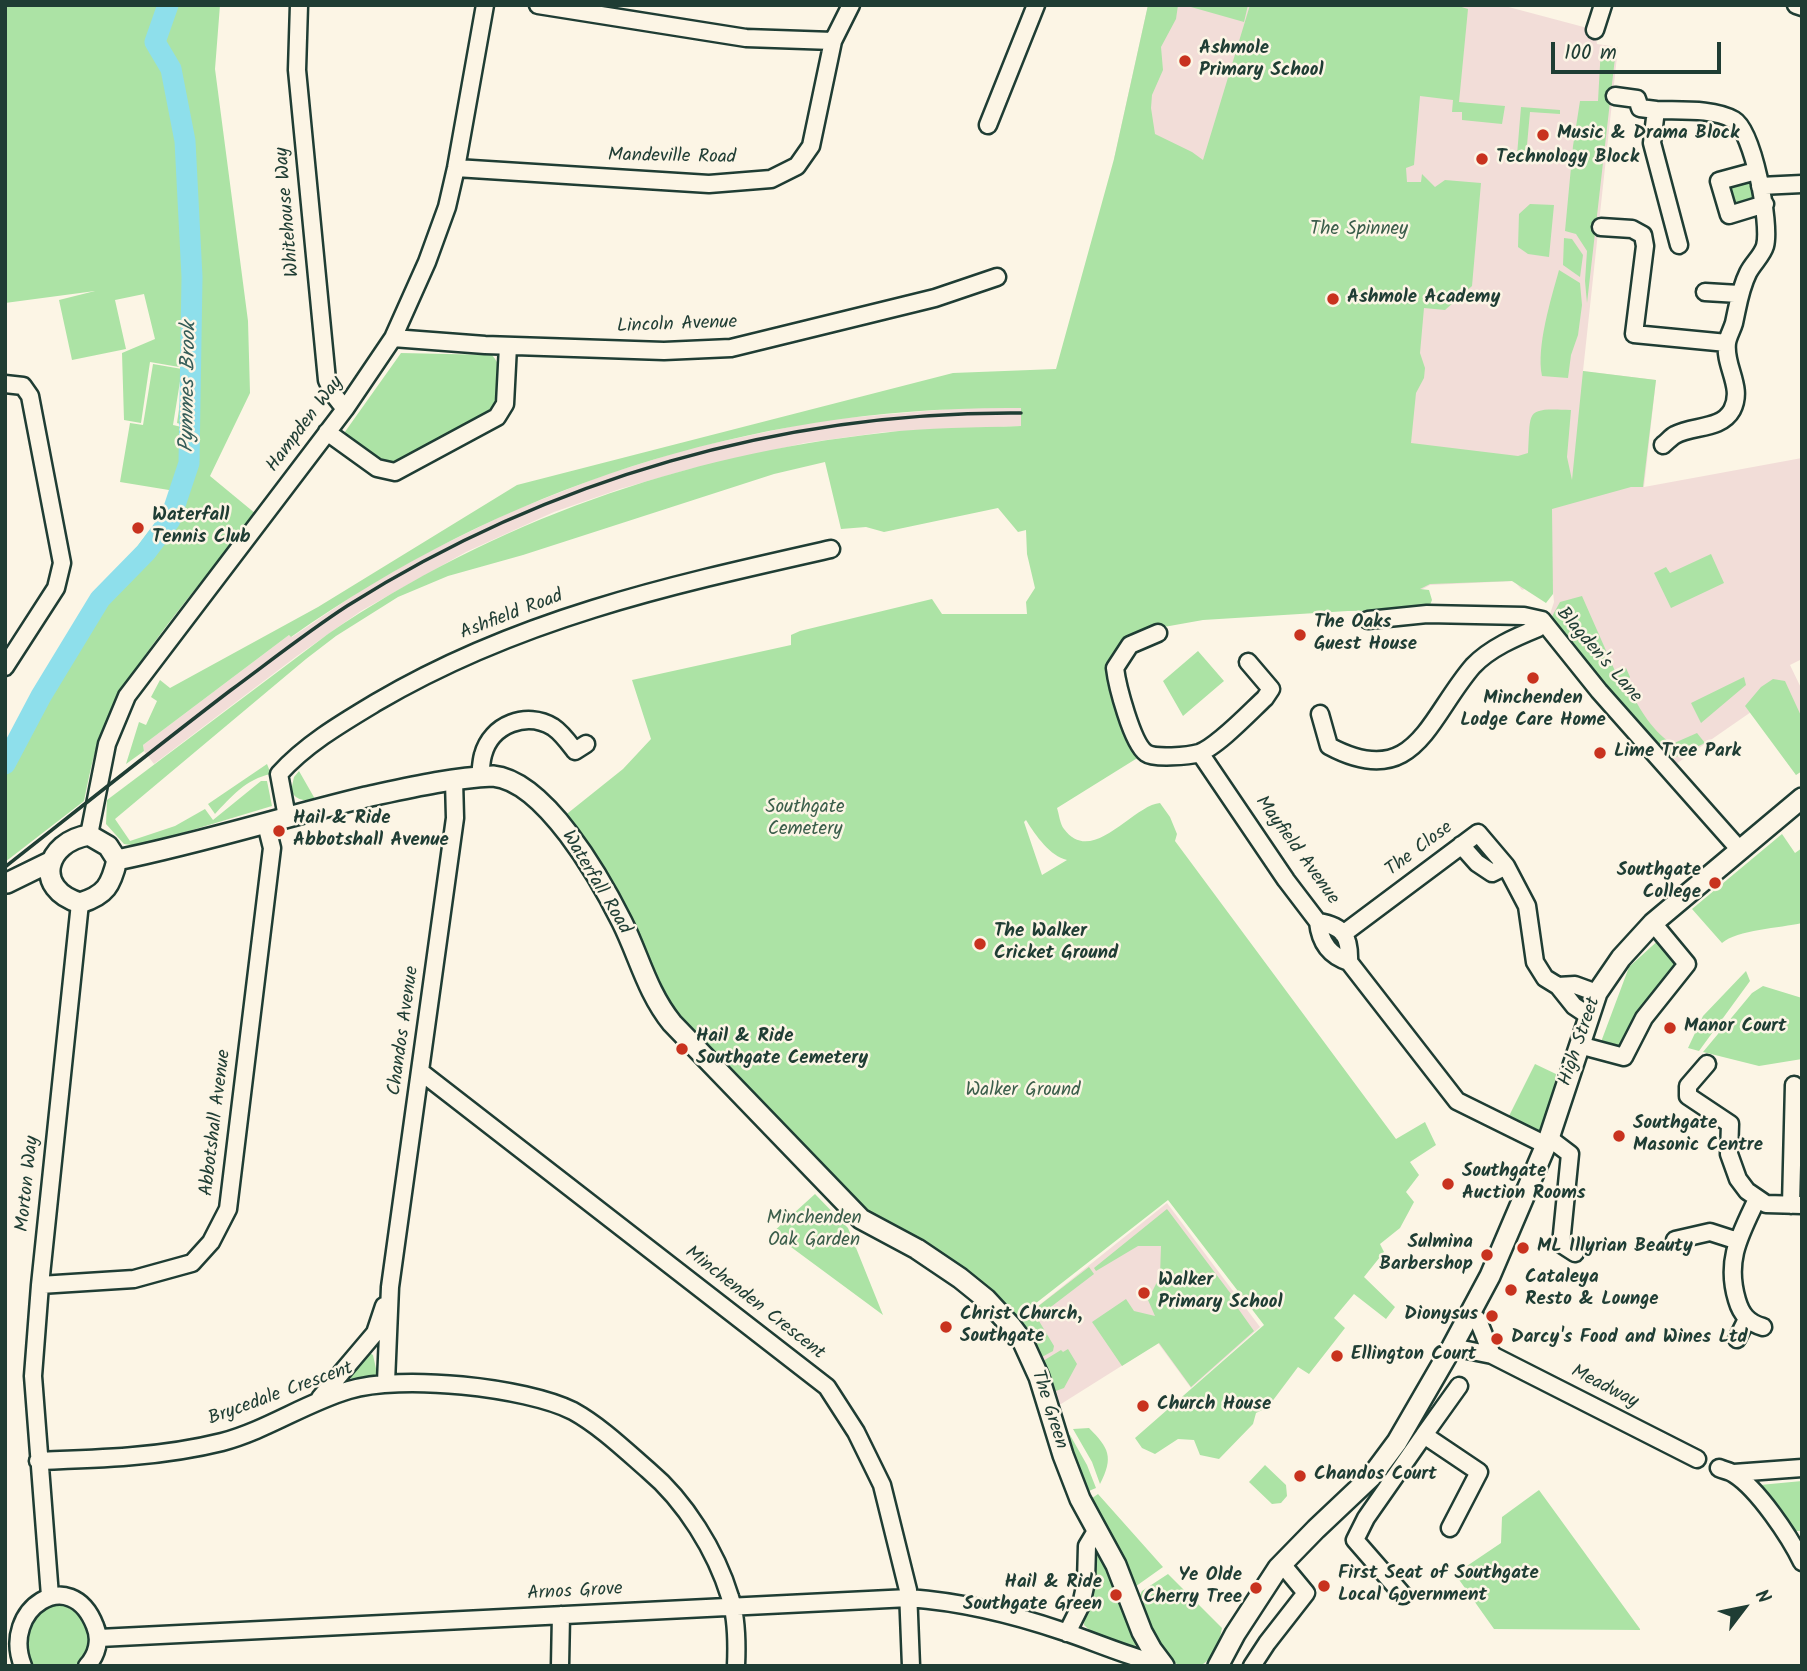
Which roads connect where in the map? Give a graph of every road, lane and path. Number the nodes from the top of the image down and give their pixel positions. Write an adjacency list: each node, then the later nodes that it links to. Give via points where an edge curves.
1 (299, 5): 27 (street, Whitehouse Way, via 297,70 327,380)
2 (485, 5): 14 (street, Hampden Way)
3 (538, 5): 10 (street, via 746,38)
4 (851, 5): 10 (street, Mandeville Road)
5 (1036, 5): 13 (street)
6 (1603, 5): 9 (street)
7 (1796, 5): 8 (street)
8 (1802, 7)
9 (1595, 30)
10 (833, 41): 14 (street, Mandeville Road, via 811,146 797,166 771,179 709,184)
11 (1615, 96): 12 (street, via 1637,99 1640,108)
12 (1656, 110): 15 (street, via 1714,114 1736,121 1746,134); 19 (street, via 1652,143)
13 (988, 125)
14 (456, 168): 23 (street, Hampden Way, via 427,262)
15 (1758, 178): 16 (street); 17 (street); 17 (street, via 1719,181 1729,215)
16 (1802, 184)
17 (1765, 204): 22 (street, via 1768,234 1764,248)
18 (1601, 227): 24 (street, via 1632,229 1643,235 1634,334)
19 (1679, 245)
20 (996, 277): 25 (street, Lincoln Avenue, via 935,298 731,348 664,351)
21 (1705, 292): 22 (street)
22 (1739, 294): 24 (street)
23 (393, 338): 25 (street, Lincoln Avenue); 27 (street, Hampden Way)
24 (1727, 343): 29 (street, via 1737,398 1731,413 1718,423 1675,435)
25 (508, 346): 28 (street, via 505,404 497,417 395,472 377,468)
26 (5, 384): 35 (street, via 23,386 30,396 62,563 56,589)
27 (345, 409): 28 (street, Hampden Way)
28 (327, 432): 44 (street, Hampden Way, via 127,695 102,761)
29 (1663, 445)
30 (831, 549): 42 (street, Ashfield Road, via 682,582 586,610 423,675 343,722 291,761 279,774)
31 (1368, 620): 32 (street, Blagden's Lane, via 1427,614)
32 (1542, 620): 36 (street, via 1538,628 1508,641 1475,664 1424,737 1403,754 1373,762 1344,754 1329,746); 45 (street, Blagden's Lane)
33 (1158, 633): 38 (street, via 1130,645 1115,668 1118,689 1146,754)
34 (1248, 662): 38 (street, via 1271,689)
35 (5, 667)
36 (1320, 714)
37 (586, 744): 39 (street, via 575,751 555,728 529,719 516,720 483,752)
38 (1200, 753): 51 (street, Mayfield Avenue)
39 (481, 777): 40 (main road, Waterfall Road); 70 (main road, Waterfall Road, via 502,777 526,788 563,828 623,924 662,1010 837,1195 861,1219 917,1249)
40 (454, 779): 42 (main road, Waterfall Road); 60 (street, Chandos Avenue, via 455,818)
41 (1802, 798): 45 (main road, High Street)
42 (287, 817): 43 (main road, Waterfall Road)
43 (266, 824): 46 (main road, Waterfall Road); 68 (street, Abbotshall Avenue, via 272,848 228,1209 211,1242 192,1263 134,1279)
44 (89, 835): 46 (main road, via 108,846); 47 (main road, via 64,844)
45 (1739, 849): 52 (main road, High Street)
46 (117, 860): 50 (main road, via 112,881 99,896)
47 (52, 861): 48 (main road); 49 (main road)
48 (6, 883): 49 (main road)
49 (54, 887): 50 (main road)
50 (80, 903): 68 (street, Morton Way)
51 (1318, 922): 53 (street, Mayfield Avenue, via 1334,925); 54 (street, via 1328,950)
52 (1653, 923): 56 (main road, High Street, via 1620,958); 58 (street, via 1687,964 1644,1018 1624,1057)
53 (1343, 934): 54 (street, via 1350,945); 55 (street, The Close, via 1478,833 1506,866 1527,906 1535,962 1545,978)
54 (1349, 962): 62 (street, via 1457,1101)
55 (1558, 986): 56 (street, via 1575,985); 57 (street, The Close)
56 (1597, 993): 57 (main road, High Street)
57 (1589, 1016): 58 (main road, High Street)
58 (1579, 1045): 62 (main road, High Street)
59 (1707, 1064): 63 (street, via 1688,1086 1688,1096 1730,1124 1732,1167)
60 (421, 1072): 69 (street, Chandos Avenue); 94 (street, Minchenden Crescent, via 828,1387 882,1485)
61 (1794, 1086): 64 (street)
62 (1547, 1142): 67 (street, via 1570,1154 1561,1244); 71 (main road, High Street)
63 (1757, 1199): 64 (street, via 1766,1204); 66 (street)
64 (1796, 1205)
65 (1675, 1240): 66 (street, via 1710,1232)
66 (1738, 1241): 72 (street, via 1732,1278)
67 (1575, 1253)
68 (40, 1284): 84 (street, Morton Way, via 33,1376)
69 (390, 1287): 77 (street, Chandos Avenue); 79 (street, Chandos Avenue, via 375,1333)
70 (986, 1299): 89 (main road, The Green, via 1011,1326 1032,1360 1070,1476)
71 (1471, 1314): 75 (main road, High Street); 76 (street)
72 (1747, 1319): 73 (street); 74 (street)
73 (1763, 1327)
74 (1737, 1339)
75 (1452, 1347): 76 (street, Meadway); 80 (main road, High Street)
76 (1492, 1355): 83 (street, Meadway)
77 (386, 1382): 79 (street, Brycedale Crescent); 95 (street, Brycedale Crescent, via 501,1391 575,1412 661,1480 711,1553)
78 (1459, 1386): 81 (street)
79 (318, 1400): 84 (street, Brycedale Crescent, via 222,1442 140,1456)
80 (1421, 1403): 81 (street); 86 (main road, High Street, via 1371,1477)
81 (1438, 1415): 82 (street)
82 (1424, 1435): 87 (street); 88 (street, via 1479,1472)
83 (1697, 1459)
84 (38, 1461): 93 (street, Morton Way)
85 (1802, 1468): 90 (street, via 1726,1471 1783,1527)
86 (1349, 1499): 87 (street); 91 (main road, High Street)
87 (1366, 1518): 92 (street, via 1355,1540)
88 (1450, 1528)
89 (1096, 1531): 98 (street, via 1087,1546 1081,1605); 101 (main road, The Green, via 1116,1565 1142,1632)
90 (1801, 1556)
91 (1282, 1564): 107 (main road, High Street); 108 (street, via 1307,1593)
92 (1403, 1595)
93 (50, 1596): 99 (street, via 63,1596 85,1607); 100 (street, via 23,1611)
94 (909, 1598): 95 (street, Arnos Grove); 97 (street, Arnos Grove, via 978,1607); 106 (street, Minchenden Crescent)
95 (732, 1606): 96 (street, Arnos Grove); 105 (street, Brycedale Crescent)
96 (561, 1615): 99 (street, Arnos Grove); 104 (street)
97 (1049, 1627): 98 (street, The Green)
98 (1067, 1633): 101 (street, The Green)
99 (99, 1638): 103 (street)
100 (9, 1641): 102 (street)
101 (1161, 1662)
102 (23, 1666)
103 (87, 1666)
104 (561, 1666)
105 (736, 1666)
106 (911, 1666)
107 (1218, 1666)
108 (1252, 1666)

